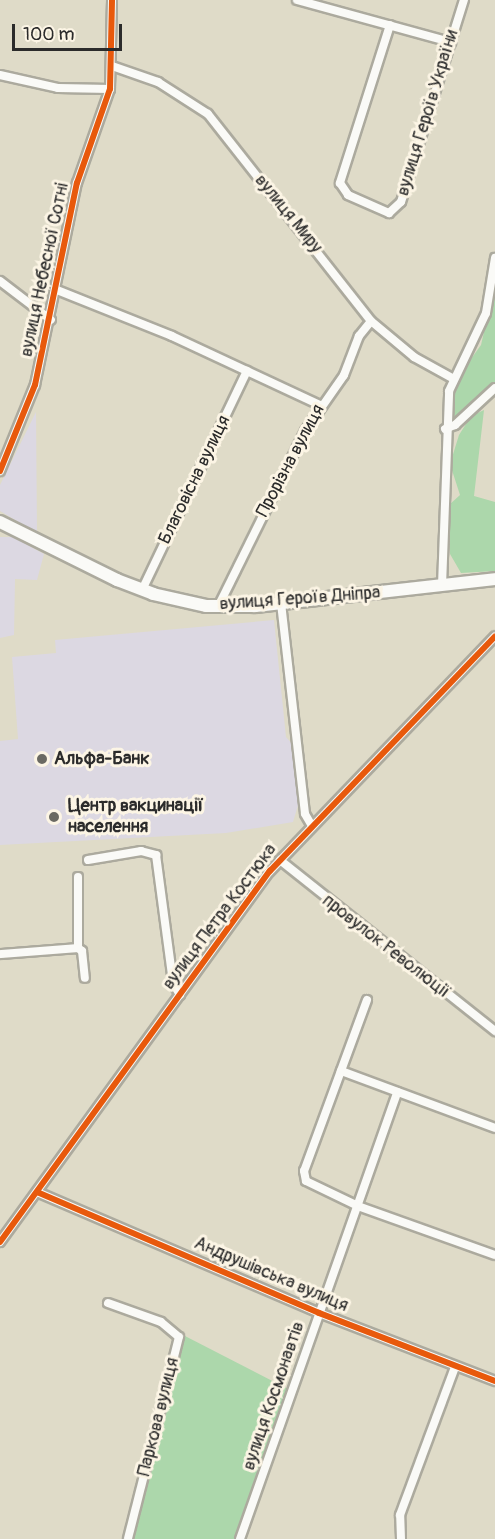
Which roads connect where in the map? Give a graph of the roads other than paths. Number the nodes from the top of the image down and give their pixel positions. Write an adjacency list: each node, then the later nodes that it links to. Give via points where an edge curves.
1 (112, 0): 6 (street, вулиця Небесної Сотні)
2 (297, 0): 4 (street)
3 (464, 0): 5 (street, вулиця Героїв України)
4 (390, 26): 5 (street); 5 (street, вулиця Героїв України, via 340,183 348,195 382,211 392,212 401,202)
5 (451, 42)
6 (112, 66): 8 (street, вулиця Небесної Сотні); 13 (street, вулиця Миру, via 172,90 213,119)
7 (0, 75): 8 (street, via 58,88)
8 (110, 88): 11 (street, вулиця Небесної Сотні, via 77,183)
9 (495, 258): 15 (street, via 486,314)
10 (0, 281): 12 (street)
11 (57, 290): 12 (street, вулиця Небесної Сотні); 14 (street)
12 (51, 320): 19 (street, вулиця Небесної Сотні, via 29,405)
13 (371, 321): 15 (street, вулиця Миру, via 414,357); 17 (street, Прорізна вулиця, via 359,336 344,375)
14 (248, 370): 17 (street); 24 (street, Благовісна вулиця)
15 (452, 378): 18 (street)
16 (495, 388): 18 (street, via 455,425)
17 (320, 405): 26 (street, Прорізна вулиця)
18 (445, 429): 23 (street)
19 (0, 471)
20 (0, 522): 21 (main road, вулиця Героїв Дніпра)
21 (6, 530): 24 (main road, вулиця Героїв Дніпра)
22 (495, 579): 23 (main road, вулиця Героїв Дніпра)
23 (442, 586): 25 (main road, вулиця Героїв Дніпра)
24 (142, 590): 26 (main road, вулиця Героїв Дніпра)
25 (281, 603): 26 (main road, вулиця Героїв Дніпра); 28 (street, via 305,814)
26 (218, 607)
27 (494, 639): 28 (street, вулиця Петра Костюка)
28 (312, 826): 30 (street, вулиця Петра Костюка)
29 (88, 860): 35 (street, via 141,851 156,855 173,983)
30 (280, 860): 35 (street, вулиця Петра Костюка); 37 (street, провулок Революції)
31 (78, 877): 32 (street)
32 (78, 948): 33 (street); 34 (street, via 83,954)
33 (0, 954)
34 (85, 978)
35 (180, 995): 41 (street, вулиця Петра Костюка)
36 (366, 1000): 38 (street)
37 (495, 1031)
38 (341, 1071): 39 (street); 42 (street, via 304,1171 306,1181)
39 (397, 1092): 40 (street); 42 (street, вулиця Космонавтів)
40 (495, 1128)
41 (37, 1192): 43 (street, вулиця Петра Костюка); 46 (street, Андрушівська вулиця)
42 (358, 1206): 44 (street); 46 (street, вулиця Космонавтів)
43 (0, 1242)
44 (495, 1256)
45 (108, 1303): 49 (street, Паркова вулиця, via 161,1322 179,1338)
46 (319, 1313): 47 (street, Андрушівська вулиця); 50 (street, вулиця Космонавтів)
47 (455, 1367): 48 (street, Андрушівська вулиця); 51 (street, via 400,1515)
48 (495, 1381)
49 (128, 1539)
50 (240, 1539)
51 (401, 1539)

